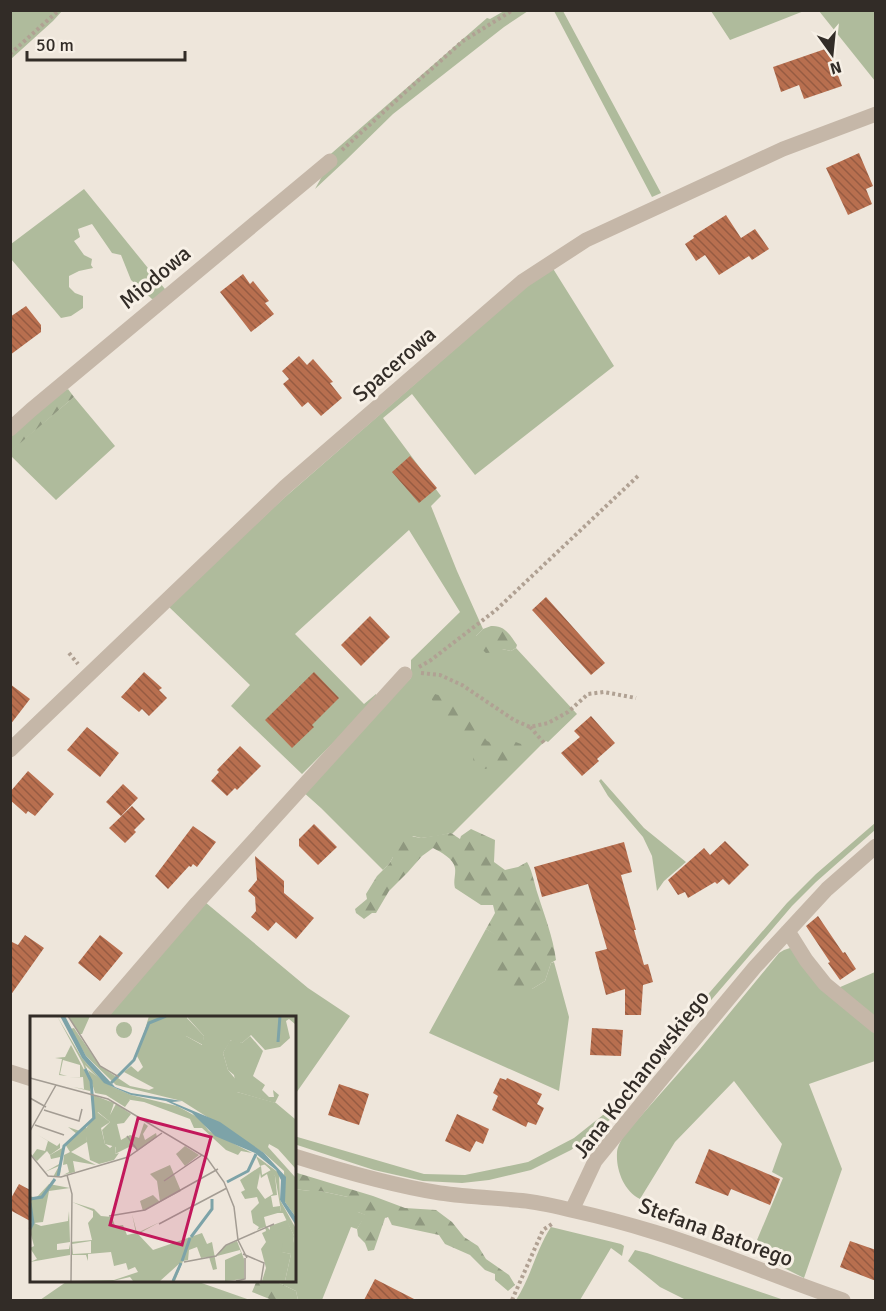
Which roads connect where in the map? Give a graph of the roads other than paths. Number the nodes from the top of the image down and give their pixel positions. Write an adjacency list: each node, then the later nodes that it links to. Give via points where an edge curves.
1 (876, 114): 5 (street, Spacerowa, via 783,149 586,240 524,281 285,487)
2 (330, 161): 3 (street, Miodowa)
3 (10, 429)
4 (405, 674): 8 (street)
5 (10, 750)
6 (876, 846): 7 (street, Jana Kochanowskiego, via 827,889)
7 (787, 932): 9 (street, via 825,984); 13 (street, Jana Kochanowskiego, via 595,1161)
8 (100, 1016)
9 (876, 1026)
10 (10, 1072): 11 (street)
11 (30, 1078)
12 (296, 1157): 13 (street, via 440,1193 527,1201)
13 (572, 1210): 14 (street, Stefana Batorego, via 656,1232)
14 (843, 1300)

